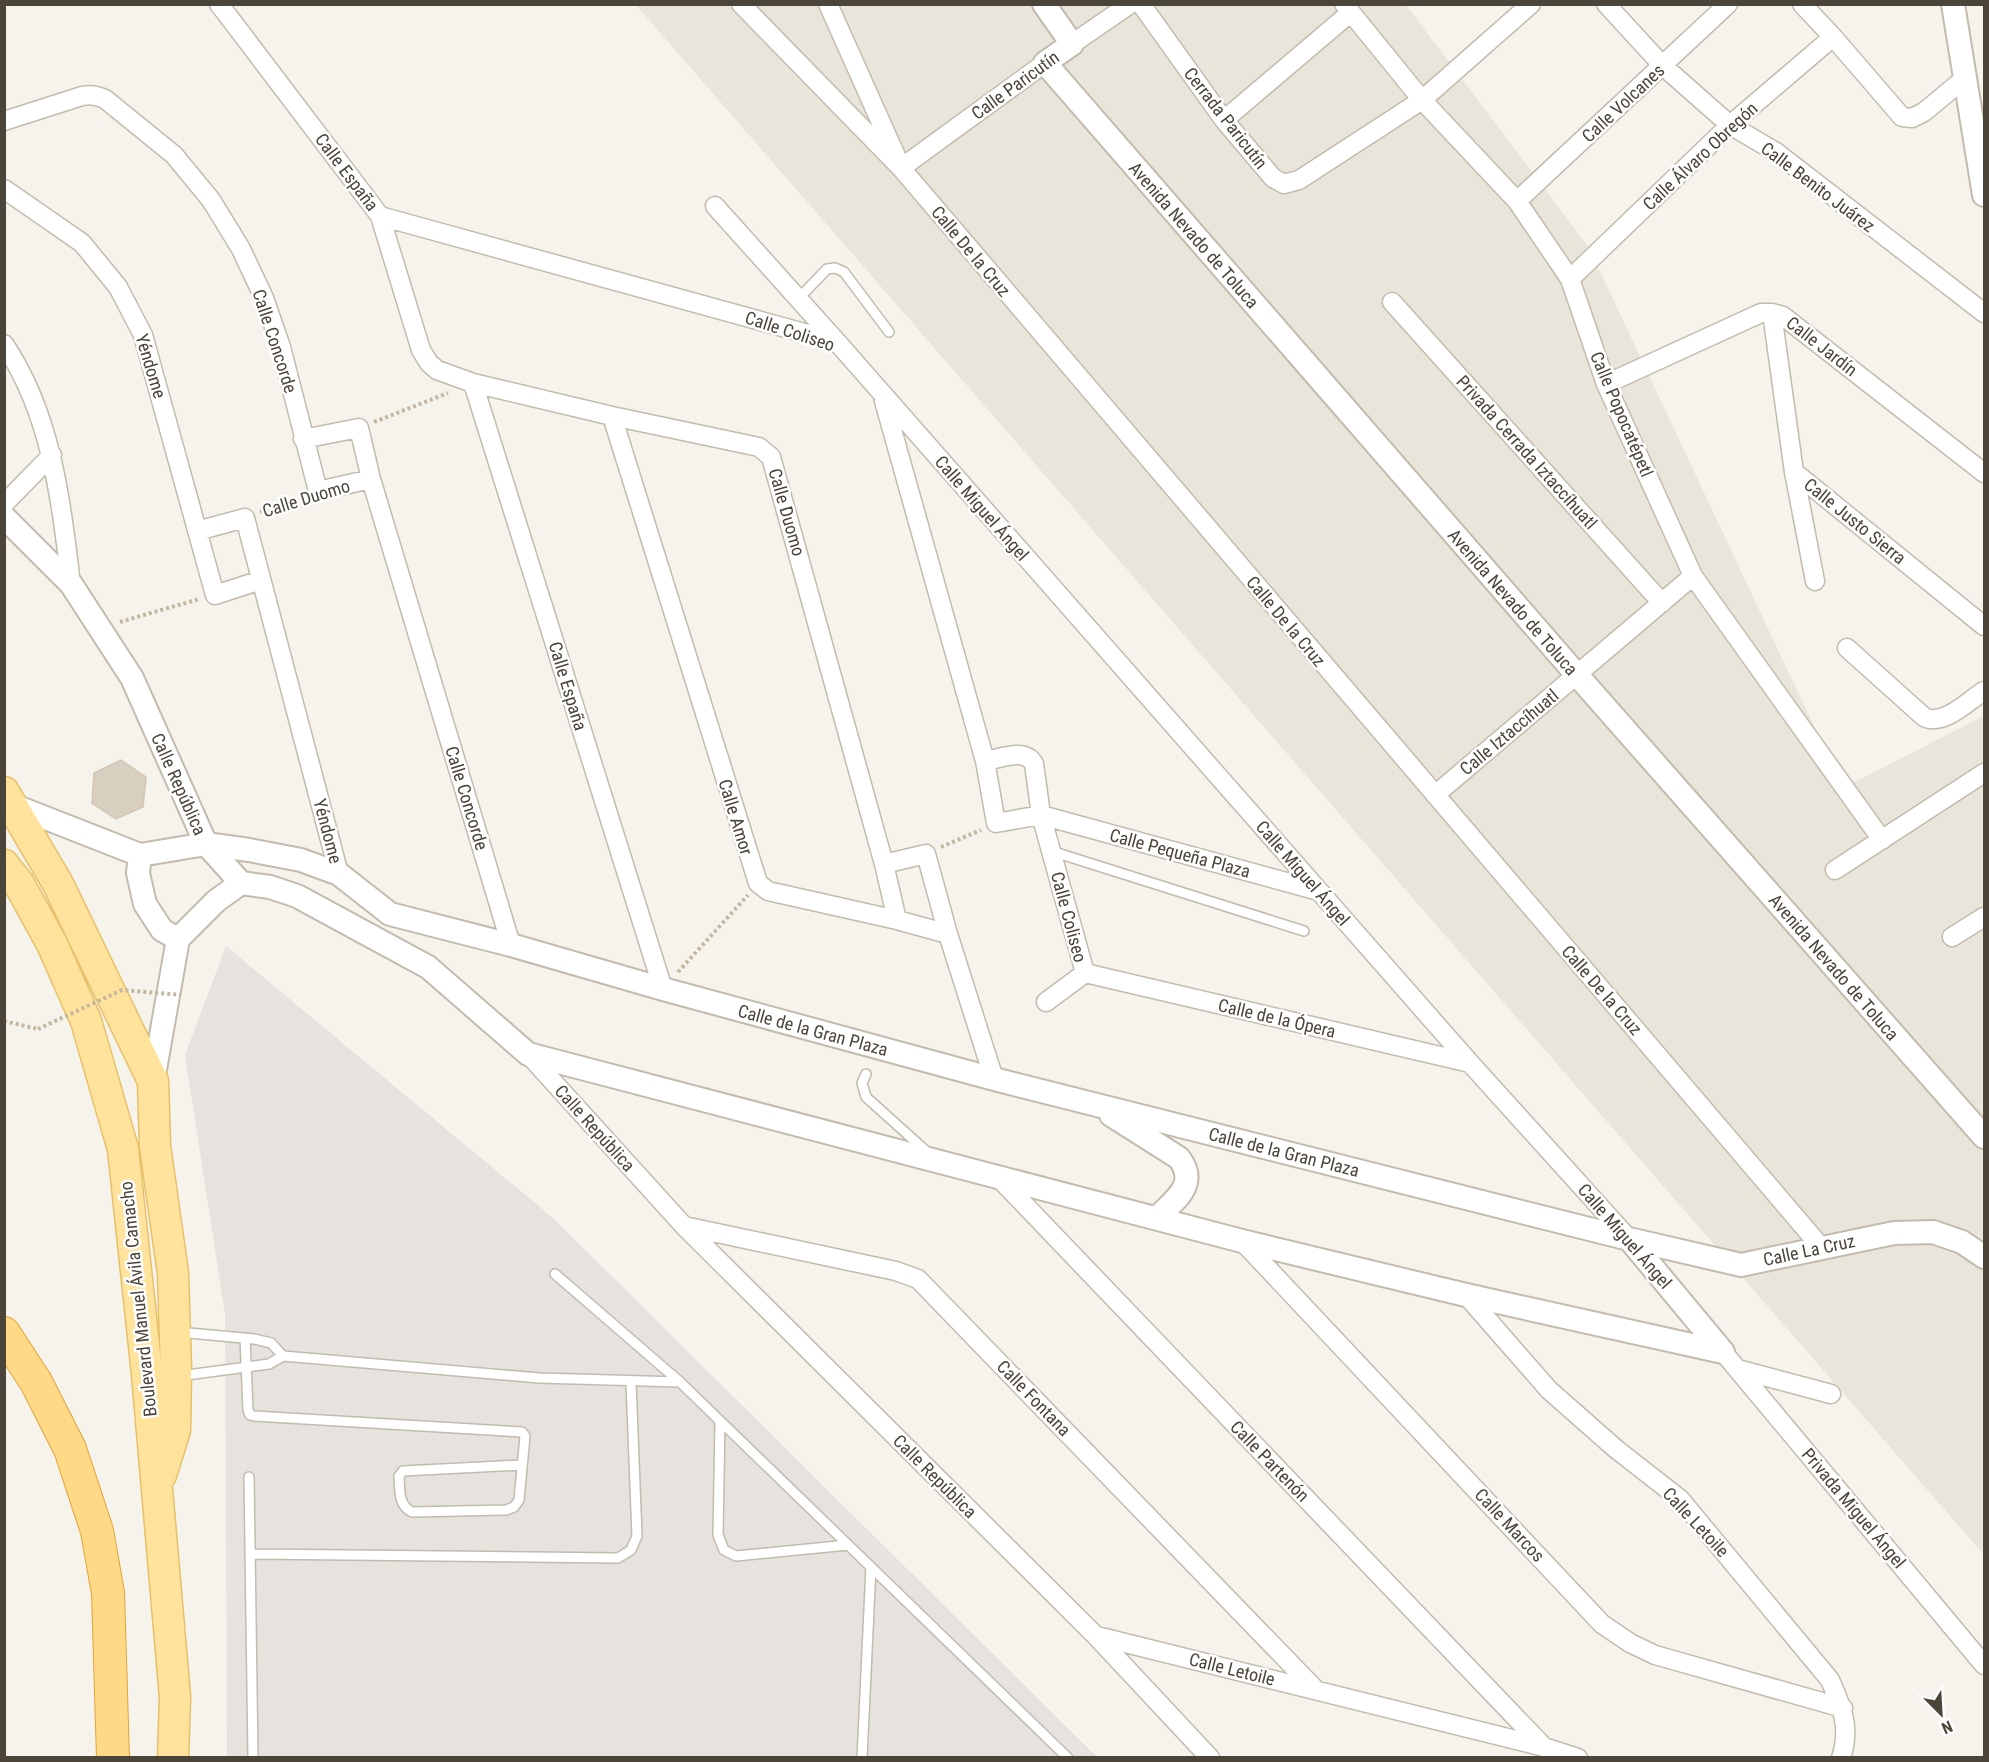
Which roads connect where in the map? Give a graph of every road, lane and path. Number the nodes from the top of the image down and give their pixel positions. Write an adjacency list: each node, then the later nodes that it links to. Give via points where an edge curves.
1 (219, 4): 27 (street, Calle España)
2 (741, 4): 22 (street, Calle De la Cruz)
3 (828, 4): 22 (street)
4 (1044, 4): 14 (street)
5 (1130, 4): 14 (street, Calle Paricutín)
6 (1141, 4): 19 (street, Cerrada Paricutín)
7 (1531, 4): 18 (street)
8 (1606, 4): 16 (street, Calle Benito Juárez)
9 (1728, 4): 16 (street, Calle Volcanes)
10 (1802, 4): 13 (street)
11 (1953, 4): 17 (street)
12 (1347, 9): 18 (street, Calle Popocatépetl); 19 (street)
13 (1833, 37): 17 (street, via 1902,117 1912,118 1924,112); 21 (street, Calle Álvaro Obregón)
14 (1072, 44): 15 (street, Calle Paricutín)
15 (1045, 63): 22 (street, Calle Paricutín); 61 (street, Avenida Nevado de Toluca)
16 (1663, 66): 21 (street, Calle Benito Juárez); 25 (street, Calle Volcanes)
17 (1965, 78): 24 (street)
18 (1422, 100): 19 (street, Cerrada Paricutín, via 1299,180 1284,184 1273,178); 25 (street, Calle Popocatépetl)
19 (1224, 120)
20 (4, 121): 42 (street, Calle Concorde, via 90,94 105,99 174,155 211,200 241,249 264,298 281,347)
21 (1730, 125): 28 (street, Calle Álvaro Obregón); 32 (street, Calle Benito Juárez, via 1776,152)
22 (902, 168): 65 (street, Calle De la Cruz)
23 (4, 189): 51 (street, Yéndome, via 82,243 118,287 143,336)
24 (1984, 195)
25 (1517, 201): 28 (street, Calle Popocatépetl)
26 (715, 206): 29 (street)
27 (380, 216): 34 (street, Calle Coliseo); 36 (street, Calle España, via 421,350)
28 (1570, 279): 38 (street, Calle Popocatépetl)
29 (798, 298): 33 (lane, via 827,269 835,268 844,272); 34 (street)
30 (1392, 302): 57 (street, Privada Cerrada Iztaccíhuatl)
31 (1772, 313): 38 (street, Calle Jardín, via 1761,313); 44 (street, Calle Justo Sierra); 45 (street, Calle Jardín, via 1783,316)
32 (1984, 313)
33 (889, 332)
34 (837, 342): 39 (street, Calle Coliseo)
35 (4, 344): 43 (street, via 26,382)
36 (429, 363): 37 (street, Calle Duomo, via 437,370)
37 (473, 383): 40 (street, Calle Duomo); 41 (path); 89 (street, Calle España)
38 (1606, 384): 52 (street, Calle Popocatépetl)
39 (882, 395): 63 (street, Calle Coliseo); 80 (street, Calle Miguel Ángel)
40 (612, 416): 74 (street, Calle Duomo, via 759,447 771,457); 79 (street, Calle Amor)
41 (359, 428): 42 (street); 46 (street, Calle Duomo)
42 (303, 439): 47 (street, Calle Concorde)
43 (52, 455): 48 (street); 55 (street)
44 (1794, 472): 54 (street); 58 (street, Calle Justo Sierra)
45 (1984, 473)
46 (371, 479): 47 (street, Calle Duomo); 87 (street, Calle Concorde)
47 (318, 490): 50 (path, Calle Duomo)
48 (4, 504)
49 (4, 517): 55 (street, Calle República)
50 (245, 518): 51 (street, Calle Duomo); 53 (street, Calle Duomo)
51 (197, 531): 56 (street, Yéndome)
52 (1693, 576): 57 (street, Calle Iztaccíhuatl); 69 (street, Calle Popocatépetl)
53 (261, 580): 56 (street); 77 (street, Yéndome)
54 (1815, 581)
55 (71, 584): 59 (street, Calle República)
56 (215, 595): 59 (path)
57 (1662, 603): 61 (street, Calle Iztaccíhuatl)
58 (1984, 626)
59 (99, 628): 70 (street, Calle República, via 132,678)
60 (1847, 648): 62 (street, via 1932,721)
61 (1577, 675): 65 (street, Calle Iztaccíhuatl); 99 (street, Avenida Nevado de Toluca)
62 (1984, 691)
63 (985, 761): 67 (street, Calle Coliseo, via 1024,754 1030,757); 68 (street, Calle Coliseo)
64 (1984, 773): 69 (street)
65 (1435, 795): 106 (street, Calle De la Cruz)
66 (10, 799): 73 (street); 97 (main road, via 58,884)
67 (1041, 815): 68 (street); 71 (street, Calle Coliseo); 80 (street, Calle Pequeña Plaza)
68 (996, 824): 72 (path)
69 (1882, 840): 76 (street)
70 (206, 844): 73 (street, Calle de la Gran Plaza); 77 (street, Calle de la Gran Plaza, via 301,860); 78 (street, Calle República)
71 (1051, 851): 83 (lane); 88 (street, Calle Coliseo)
72 (926, 854): 74 (street); 84 (street)
73 (140, 855): 86 (street, via 138,873 145,904 162,930)
74 (884, 864): 82 (street, Calle Duomo)
75 (4, 865): 124 (main road, Boulevard Manuel Ávila Camacho, via 20,884 52,944 86,1021 123,1149)
76 (1835, 870)
77 (339, 874): 87 (street, Calle de la Gran Plaza, via 390,914)
78 (241, 883): 86 (street, via 216,901); 93 (street, Calle República, via 297,896 429,967)
79 (758, 883): 82 (street, via 768,891); 89 (path)
80 (1319, 891): 94 (street, Calle Miguel Ángel)
81 (1984, 917): 85 (street)
82 (897, 920): 84 (street)
83 (1304, 931)
84 (948, 934): 96 (street)
85 (1952, 937)
86 (178, 939): 97 (street)
87 (511, 945): 89 (street, Calle de la Gran Plaza)
88 (1085, 973): 91 (street, Calle Coliseo); 94 (street, Calle de la Ópera)
89 (663, 989): 96 (street, Calle de la Gran Plaza)
90 (181, 995): 92 (path, bridge, via 122,990 38,1029)
91 (1046, 1002)
92 (4, 1021)
93 (528, 1054): 100 (street); 103 (street, Calle República)
94 (1470, 1063): 104 (street, Calle Miguel Ángel)
95 (866, 1074): 100 (lane, via 862,1083 866,1097)
96 (994, 1079): 98 (street, Calle de la Gran Plaza)
97 (153, 1081): 110 (main road, via 154,1146 173,1273)
98 (1092, 1103): 102 (street, via 1179,1158 1184,1165 1185,1188); 104 (street, Calle de la Gran Plaza)
99 (1984, 1137)
100 (934, 1159): 101 (street)
101 (996, 1175): 102 (street); 133 (street, Calle Partenón)
102 (1157, 1218): 105 (street)
103 (684, 1226): 129 (street, Calle República); 131 (street, Calle Fontana, via 918,1279)
104 (1629, 1239): 106 (street, Calle La Cruz, via 1741,1265); 113 (street, Calle Miguel Ángel)
105 (1242, 1241): 109 (street); 132 (street, Calle Marcos, via 1602,1624 1655,1655)
106 (1821, 1247): 107 (street, Calle La Cruz, via 1894,1233 1933,1232 1962,1242)
107 (1984, 1257)
108 (555, 1274): 119 (lane)
109 (1466, 1295): 113 (street); 132 (street, Calle Letoile, via 1549,1390 1680,1499 1830,1680)
110 (175, 1331): 112 (lane); 117 (main road)
111 (4, 1333): 128 (highway, via 36,1382 70,1449 97,1532)
112 (245, 1338): 114 (lane, via 271,1342); 115 (lane)
113 (1723, 1352): 116 (street, Privada Miguel Ángel)
114 (283, 1356): 115 (lane, via 269,1364); 118 (lane)
115 (246, 1367): 117 (lane); 122 (lane, via 250,1415 516,1430 525,1437)
116 (1737, 1369): 120 (street); 130 (street, Privada Miguel Ángel)
117 (176, 1377): 124 (main road, via 175,1430)
118 (631, 1382): 119 (lane); 126 (lane, via 637,1536 631,1550 618,1558)
119 (680, 1382): 121 (lane)
120 (1831, 1394)
121 (720, 1421): 125 (lane); 125 (lane, via 718,1535 724,1550 736,1556)
122 (522, 1465): 122 (lane, via 402,1471 402,1502 412,1512 506,1510 519,1500)
123 (249, 1477): 126 (lane)
124 (156, 1492): 136 (main road, Boulevard Manuel Ávila Camacho, via 175,1697)
125 (848, 1545): 127 (lane)
126 (250, 1554): 137 (lane)
127 (871, 1567): 138 (lane); 139 (lane)
128 (108, 1593): 134 (highway); 135 (highway, via 130,1702)
129 (1096, 1636): 131 (street, Calle Letoile); 140 (street, Calle República)
130 (1984, 1665)
131 (1316, 1690): 133 (street, Calle Letoile)
132 (1842, 1708): 142 (street, Calle Letoile, via 1846,1735)
133 (1544, 1747): 141 (street, Calle Letoile)
134 (113, 1758)
135 (134, 1758)
136 (173, 1758)
137 (253, 1758)
138 (862, 1758)
139 (1068, 1758)
140 (1210, 1758)
141 (1578, 1758)
142 (1841, 1758)

